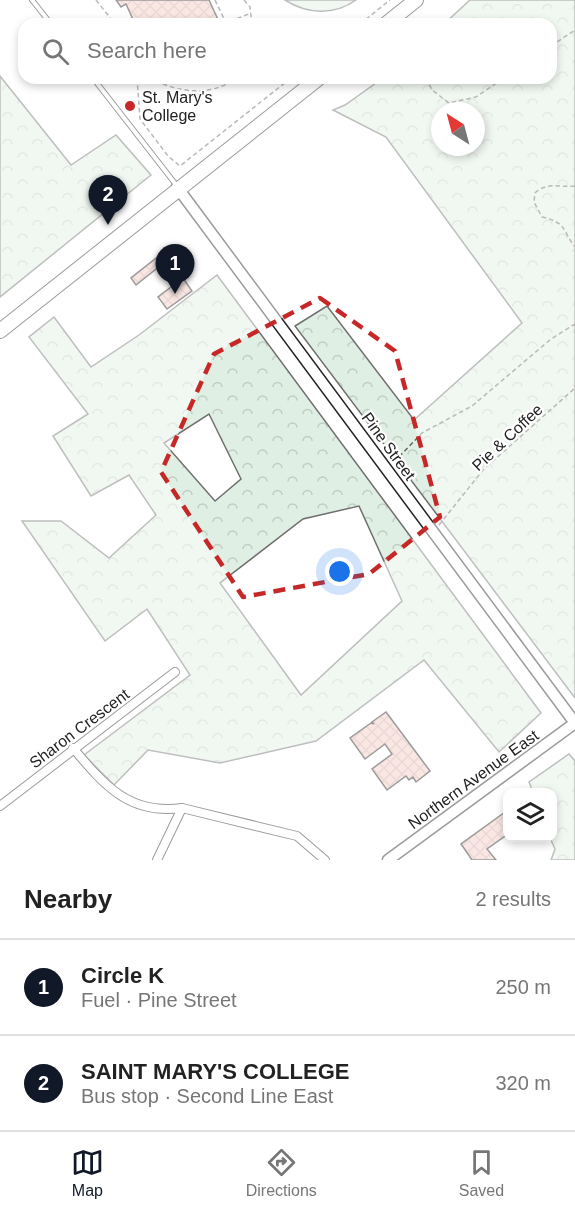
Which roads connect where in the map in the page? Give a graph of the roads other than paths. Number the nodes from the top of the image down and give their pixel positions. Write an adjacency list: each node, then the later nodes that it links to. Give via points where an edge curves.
1 (32, 0): 3 (lane)
2 (416, 0): 4 (highway)
3 (46, 18)
4 (394, 18)
5 (98, 84): 7 (lane)
6 (312, 84): 7 (highway)
7 (178, 188): 8 (highway); 10 (street, Pine Street)
8 (0, 331)
9 (175, 672): 11 (street, Sharon Crescent)
10 (575, 723): 16 (street, Northern Avenue East)
11 (74, 748): 12 (street, Sharon Crescent); 13 (street, via 98,777 126,801 171,810)
12 (0, 806)
13 (182, 808): 14 (street); 15 (street, via 297,836)
14 (157, 860)
15 (326, 860)
16 (388, 860)

